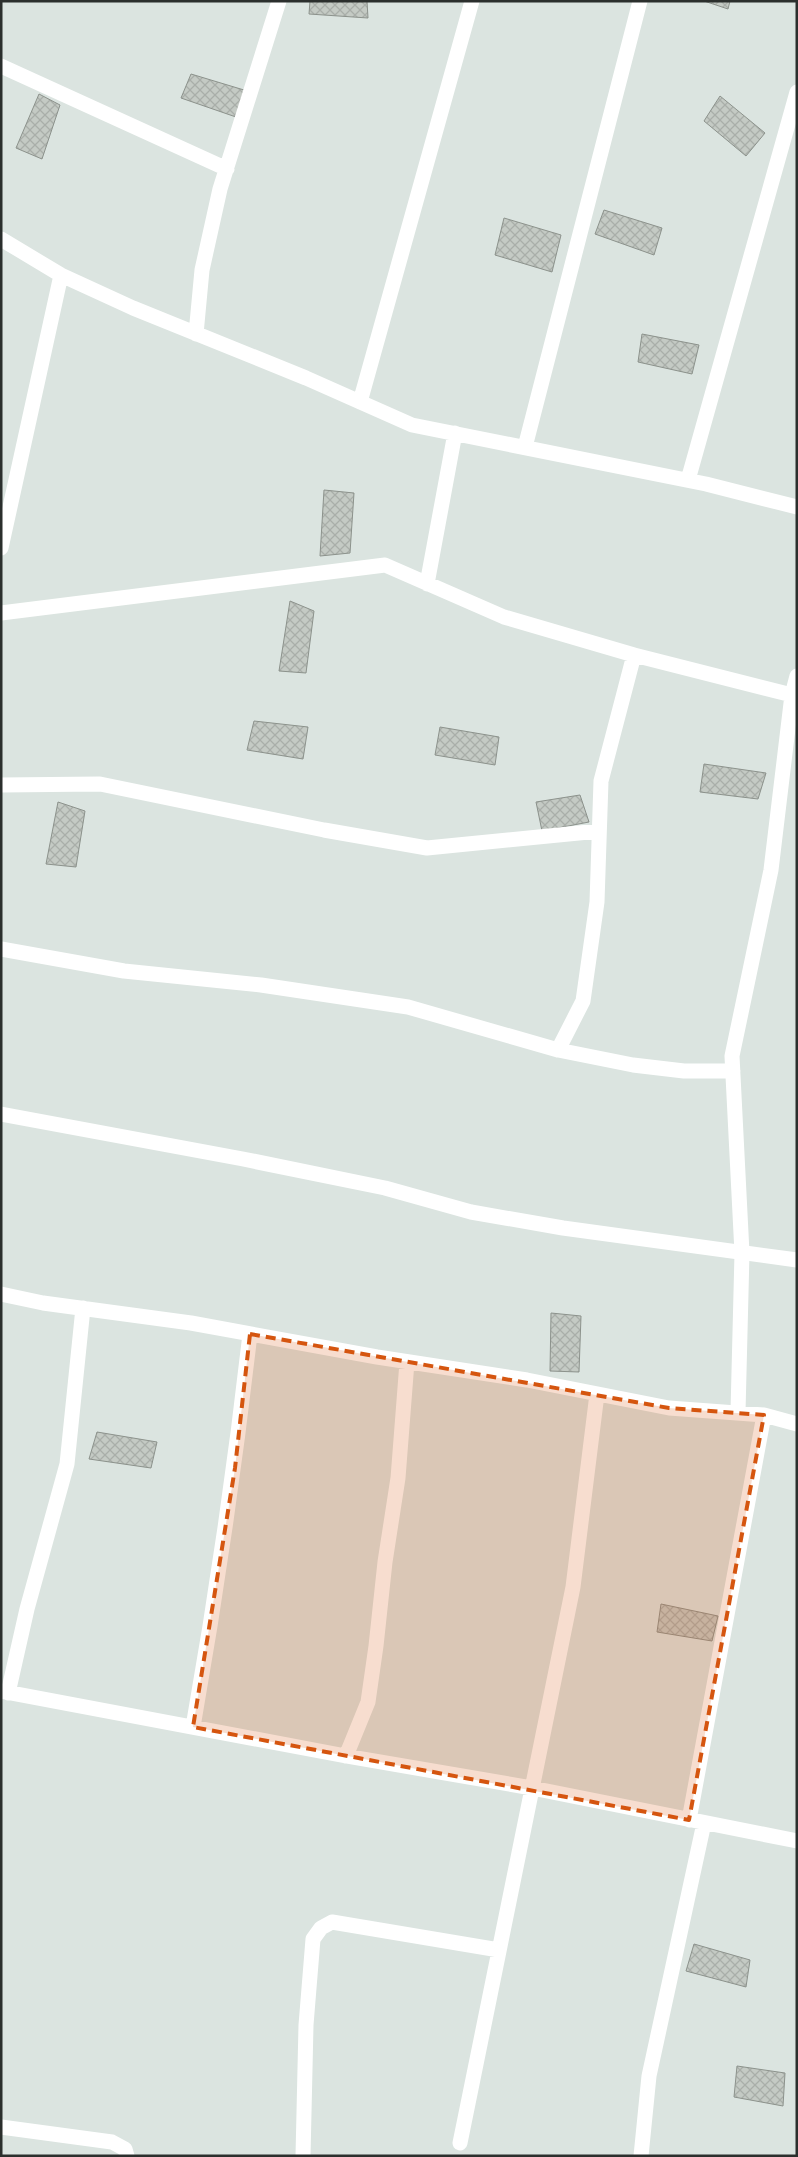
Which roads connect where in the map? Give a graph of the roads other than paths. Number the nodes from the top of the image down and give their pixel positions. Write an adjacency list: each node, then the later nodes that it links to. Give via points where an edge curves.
1 (279, 1): 6 (street)
2 (472, 1): 10 (street)
3 (640, 1): 12 (street)
4 (1, 66): 6 (street)
5 (797, 92): 13 (street)
6 (227, 169): 9 (street, via 202,270)
7 (1, 239): 8 (street)
8 (61, 275): 9 (street); 15 (street)
9 (196, 334): 10 (street)
10 (360, 402): 11 (street, via 412,425)
11 (455, 433): 12 (street); 16 (street)
12 (525, 448): 13 (street)
13 (688, 480): 14 (street)
14 (797, 508)
15 (1, 548)
16 (428, 584): 17 (street, via 385,565); 18 (street, via 504,617)
17 (1, 612)
18 (634, 655): 20 (street); 22 (street, via 601,781)
19 (797, 676): 20 (street)
20 (792, 695): 25 (street, via 771,870 732,1056)
21 (1, 786): 22 (street, via 100,784 427,848)
22 (600, 831): 24 (street, via 596,902 583,1001)
23 (1, 949): 24 (street, via 124,971 261,985 408,1007)
24 (558, 1050): 25 (street, via 641,1066 684,1071)
25 (733, 1071): 27 (street)
26 (1, 1114): 27 (street, via 376,1186 471,1212)
27 (742, 1253): 28 (street); 34 (street)
28 (797, 1260)
29 (1, 1294): 30 (street)
30 (83, 1308): 31 (street); 37 (street, via 67,1464)
31 (250, 1334): 32 (street); 38 (street, via 235,1468)
32 (407, 1362): 33 (street); 39 (street, via 398,1478 368,1702)
33 (597, 1394): 34 (street, via 669,1408); 40 (street, via 573,1587)
34 (738, 1412): 35 (street)
35 (764, 1415): 36 (street); 41 (street)
36 (797, 1424)
37 (5, 1692): 38 (street)
38 (193, 1728): 39 (street)
39 (346, 1756): 40 (street)
40 (532, 1788): 41 (street); 43 (street)
41 (696, 1821): 42 (street); 48 (street, via 649,2076)
42 (797, 1841)
43 (499, 1950): 45 (street); 47 (street, via 332,1922 320,1928 313,1939 306,2025)
44 (1, 2127): 46 (street, via 112,2142 125,2149)
45 (460, 2143)
46 (127, 2156)
47 (303, 2156)
48 (641, 2156)

